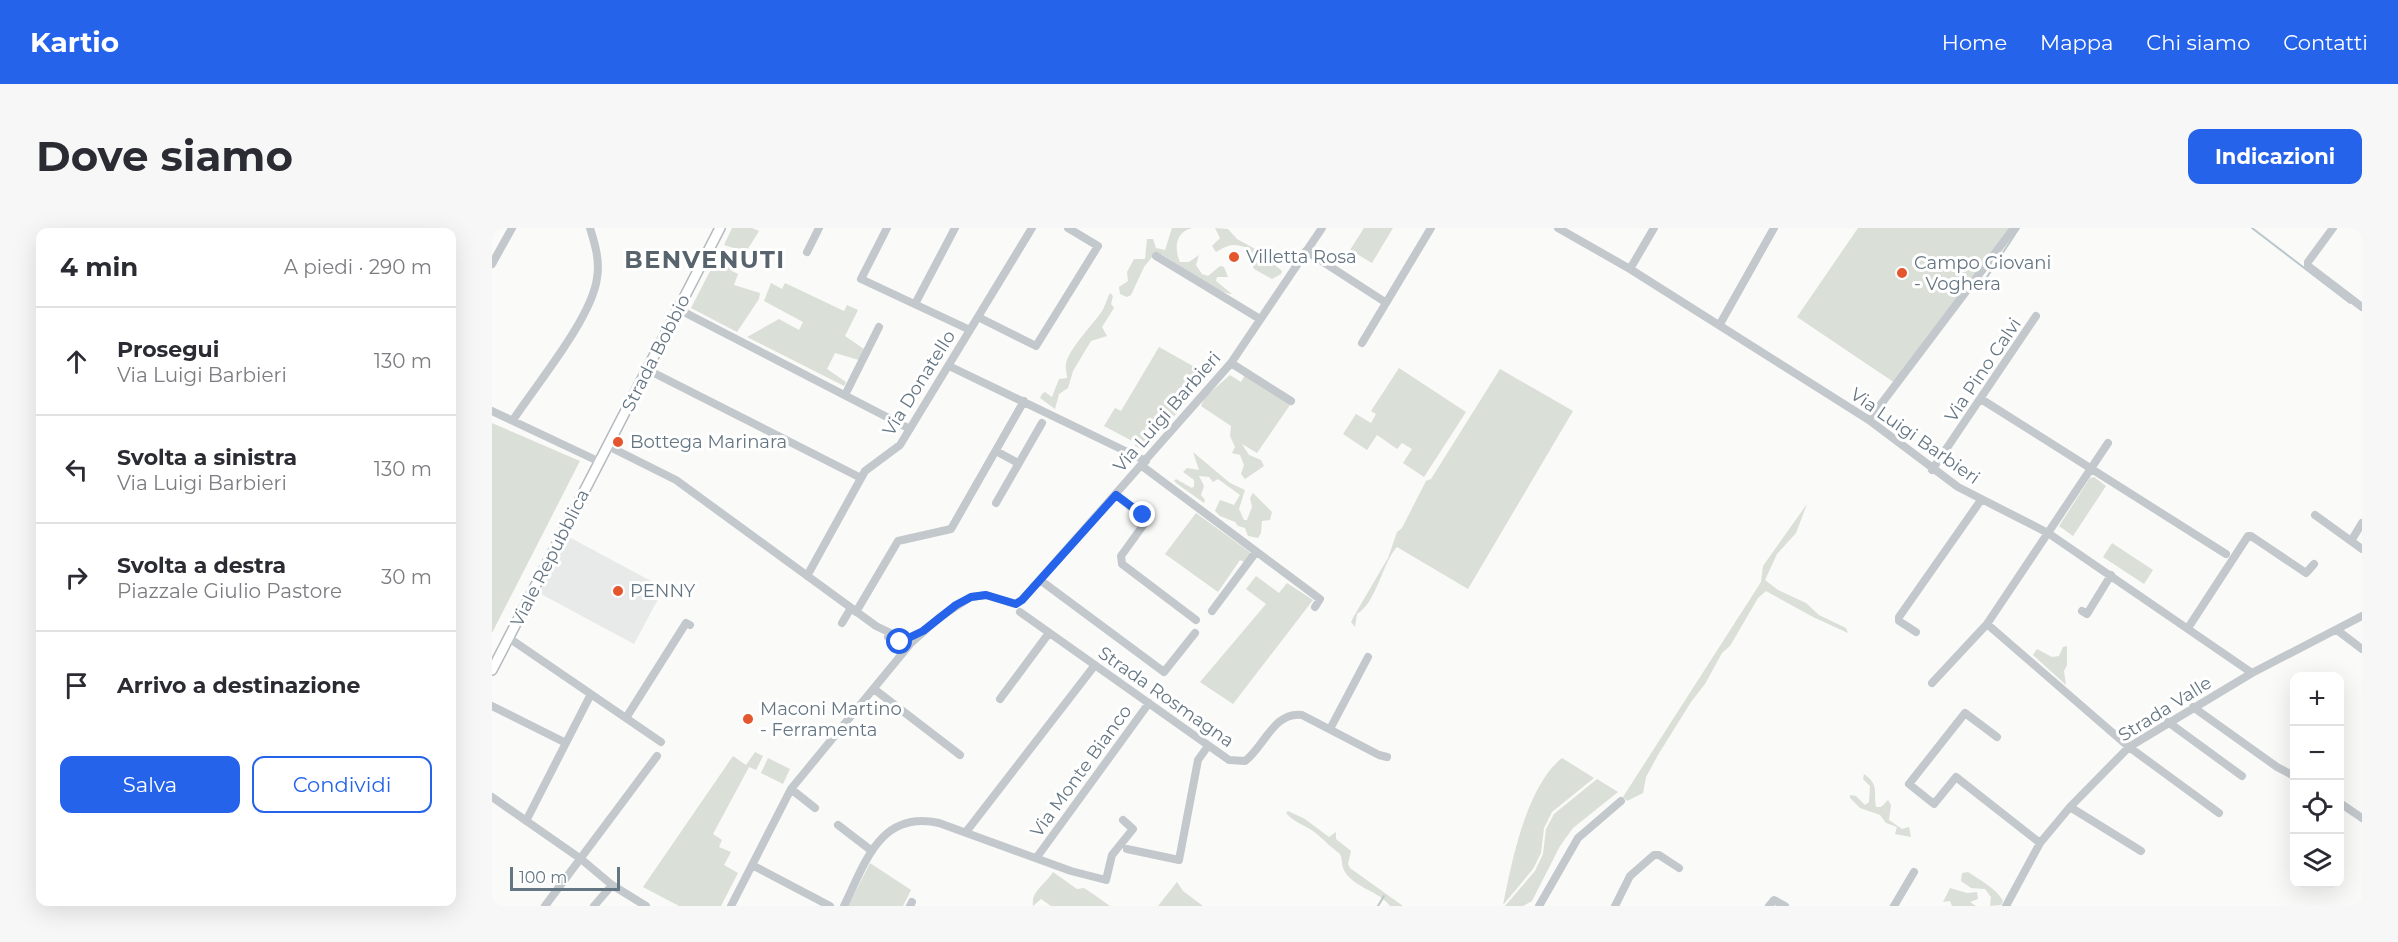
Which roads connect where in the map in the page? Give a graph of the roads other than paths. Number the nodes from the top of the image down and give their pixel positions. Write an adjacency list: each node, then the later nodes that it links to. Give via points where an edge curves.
1 (512, 228): 19 (street)
2 (590, 228): 40 (street, via 598,260 593,295)
3 (720, 228): 24 (main road, Strada Bobbio)
4 (819, 228): 17 (street)
5 (955, 228): 22 (street)
6 (1032, 228): 26 (street, Via Donatello)
7 (1068, 228): 26 (street, via 1098,246 1036,346)
8 (1431, 228): 21 (street)
9 (1558, 228): 20 (street, Via Luigi Barbieri)
10 (1654, 228): 20 (street)
11 (1774, 228): 28 (street)
12 (2014, 228): 41 (street)
13 (2333, 228): 23 (street, via 2308,266)
14 (886, 229): 22 (street, via 861,279)
15 (1320, 229): 16 (street, Via Luigi Barbieri)
16 (1306, 251): 21 (street); 27 (street, Via Luigi Barbieri)
17 (807, 252)
18 (1156, 256): 27 (street)
19 (492, 264)
20 (1630, 268): 28 (street, Via Luigi Barbieri)
21 (1385, 302): 31 (street)
22 (915, 304): 30 (street)
23 (2362, 307)
24 (678, 309): 34 (main road, Strada Bobbio); 35 (street)
25 (2036, 316): 36 (street, Via Pino Calvi)
26 (978, 317): 30 (street, Via Donatello)
27 (1260, 319): 32 (street, Via Luigi Barbieri)
28 (1720, 324): 41 (street, Via Luigi Barbieri)
29 (879, 327): 35 (street)
30 (970, 330): 33 (street, Via Donatello)
31 (1362, 342)
32 (1231, 363): 38 (street); 49 (street, Via Luigi Barbieri)
33 (949, 366): 37 (street); 43 (street, Via Donatello)
34 (648, 370): 45 (main road, Strada Bobbio); 52 (street)
35 (845, 395): 43 (street)
36 (1981, 399): 50 (street); 51 (street, Via Pino Calvi)
37 (1024, 401): 46 (street); 49 (street)
38 (1292, 401)
39 (492, 411): 40 (street)
40 (513, 420): 47 (street)
41 (1869, 420): 51 (street, Via Luigi Barbieri)
42 (1041, 423): 48 (street)
43 (910, 429): 52 (street, Via Donatello, via 900,445)
44 (2108, 443): 50 (street)
45 (608, 446): 47 (main road, Viale Repubblica); 65 (street, via 676,480)
46 (994, 454): 48 (street); 70 (street, via 951,529 898,541)
47 (600, 462): 84 (main road, Viale Repubblica)
48 (1018, 464): 55 (street)
49 (1144, 464): 53 (street, Via Luigi Barbieri); 61 (street)
50 (2091, 469): 58 (street); 62 (street)
51 (1932, 470): 54 (street, Via Luigi Barbieri)
52 (861, 478): 65 (street, Via Donatello)
53 (1116, 495): 66 (street, Via Luigi Barbieri); 75 (street, via 1147,520 1121,556 1122,564)
54 (1981, 500): 58 (street, Via Luigi Barbieri); 81 (street, via 1899,617)
55 (996, 503)
56 (2315, 515): 59 (street)
57 (2362, 523): 59 (street)
58 (2048, 533): 64 (street, Via Luigi Barbieri); 77 (street)
59 (2350, 541): 60 (street)
60 (2362, 549)
61 (1256, 552): 69 (street, via 1320,599); 71 (street)
62 (2226, 554)
63 (2314, 564): 79 (street, via 2306,573 2248,536)
64 (2111, 575): 72 (street, via 2087,614); 79 (street, Via Luigi Barbieri)
65 (807, 576): 70 (street)
66 (1040, 580): 67 (street, Via Luigi Barbieri); 83 (street, via 1164,672)
67 (1022, 600): 68 (street); 73 (street)
68 (1009, 603): 73 (street, Strada Rosmagna); 85 (street, via 986,595 971,597)
69 (1315, 607)
70 (854, 610): 76 (street); 85 (street)
71 (1212, 611)
72 (2082, 611)
73 (1020, 612): 82 (street, Strada Rosmagna)
74 (2362, 616): 80 (street, Strada Valle)
75 (1196, 620)
76 (842, 622)
77 (1987, 624): 91 (street); 105 (street)
78 (690, 625): 98 (street, via 686,623)
79 (2188, 628): 90 (street, Via Luigi Barbieri)
80 (2337, 630): 86 (street); 90 (street, Strada Valle)
81 (1916, 632)
82 (1049, 633): 88 (street, Strada Rosmagna); 94 (street)
83 (1195, 633)
84 (509, 638): 89 (main road, Viale Repubblica); 93 (street)
85 (905, 644): 92 (street, via 899,660)
86 (2362, 649)
87 (1368, 657): 100 (street)
88 (1095, 664): 95 (street, Strada Rosmagna); 122 (street)
89 (492, 670)
90 (2252, 673): 97 (street, Strada Valle)
91 (1932, 683)
92 (874, 689): 106 (street); 111 (street)
93 (591, 694): 98 (street); 103 (street)
94 (1000, 699)
95 (1149, 703): 104 (street, Strada Rosmagna); 127 (street, Via Monte Bianco)
96 (492, 706): 103 (street)
97 (2193, 707): 99 (street, Strada Valle); 109 (street)
98 (626, 718): 102 (street)
99 (2168, 722): 105 (street, Strada Valle); 110 (street)
100 (1330, 729): 104 (street, Strada Rosmagna, via 1302,715 1288,716 1240,763); 108 (street, Strada Rosmagna)
101 (1997, 737): 123 (street, via 1965,712 1909,784 1934,804 1956,777)
102 (661, 742)
103 (566, 743): 120 (street)
104 (1208, 746): 124 (street, via 1198,760 1179,860)
105 (2129, 747): 115 (street, Strada Valle); 117 (street)
106 (960, 755)
107 (657, 756): 128 (street)
108 (1387, 757)
109 (2290, 774)
110 (2242, 776)
111 (791, 789): 116 (street); 129 (street)
112 (492, 797): 120 (street)
113 (1621, 801): 139 (street, via 1578,838)
114 (2344, 806): 118 (street)
115 (2070, 807): 123 (street, Strada Valle); 126 (street)
116 (815, 808)
117 (2219, 813)
118 (2362, 818)
119 (1123, 820): 127 (street, via 1133,829 1112,855 1106,880)
120 (526, 821): 128 (street)
121 (838, 825): 125 (street)
122 (966, 832): 125 (street, via 928,820 907,822 884,834); 127 (street)
123 (2040, 843): 144 (street, Strada Valle)
124 (1127, 849)
125 (872, 851): 138 (street)
126 (2141, 851)
127 (1037, 857)
128 (581, 859): 132 (street); 133 (street)
129 (752, 865): 136 (street); 137 (street)
130 (1679, 868): 140 (street, via 1654,855 1630,876)
131 (1914, 872): 143 (street)
132 (612, 885): 134 (street); 135 (street)
133 (544, 906)
134 (594, 906)
135 (646, 906)
136 (730, 906)
137 (830, 906)
138 (844, 906)
139 (1539, 906)
140 (1614, 906)
141 (1769, 906): 142 (street, via 1774,900)
142 (1785, 906)
143 (1894, 906)
144 (2006, 906)

